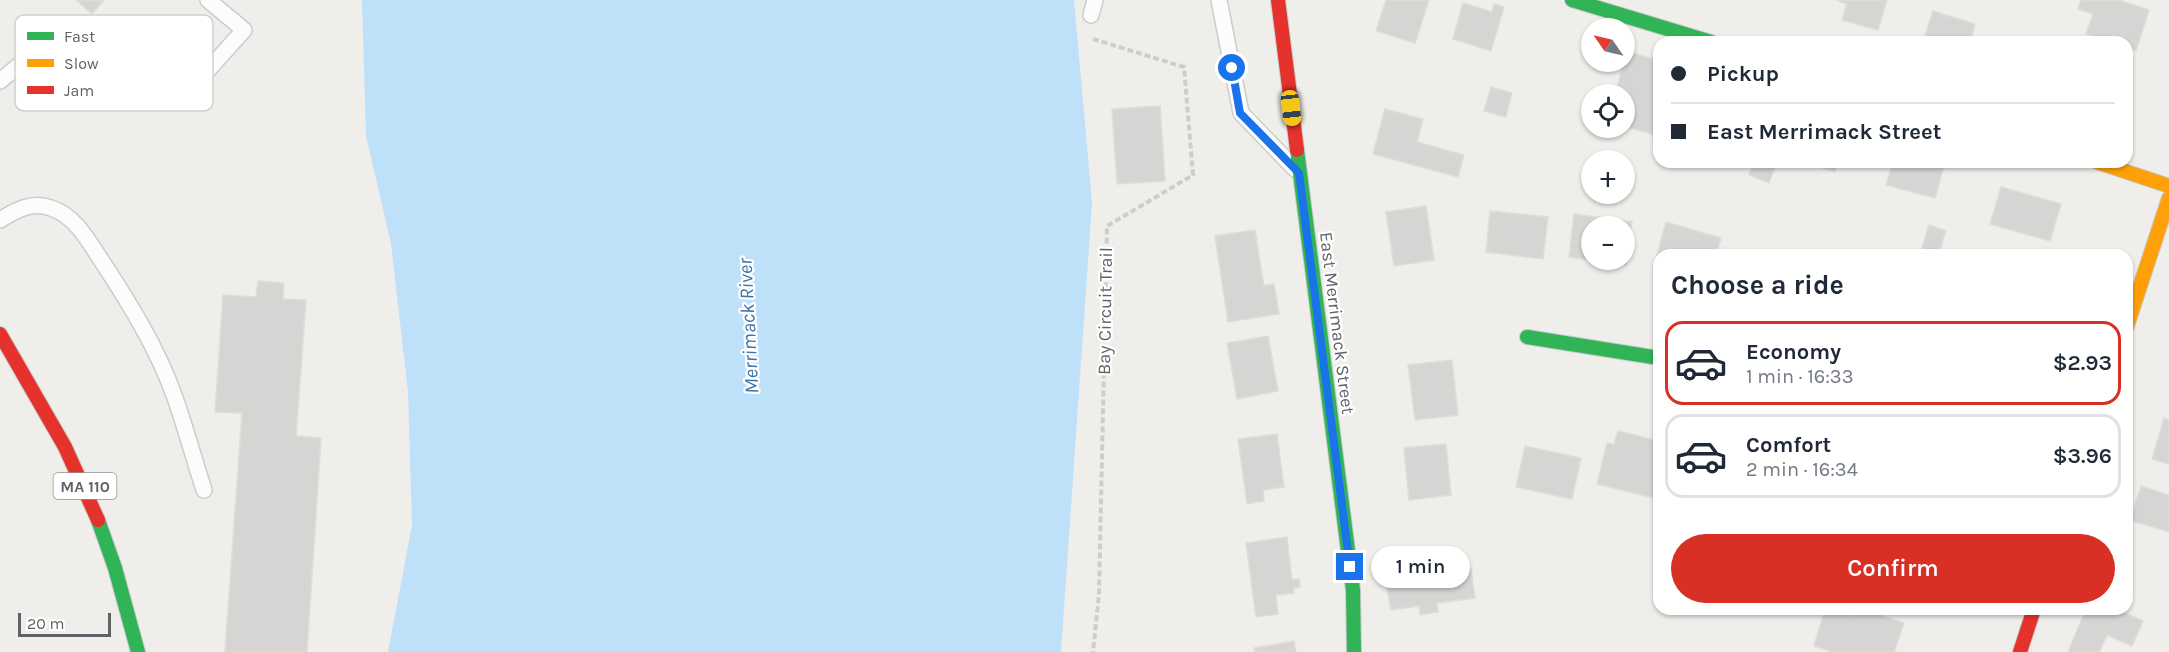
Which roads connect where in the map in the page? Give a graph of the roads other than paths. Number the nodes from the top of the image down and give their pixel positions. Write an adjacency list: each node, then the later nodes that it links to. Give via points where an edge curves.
1 (207, 0): 8 (lane, via 244,30)
2 (1095, 0): 6 (lane)
3 (1220, 0): 12 (lane, via 1240,113)
4 (1278, 0): 12 (street, East Merrimack Street)
5 (1572, 0): 7 (street)
6 (1091, 15)
7 (1691, 36)
8 (213, 65)
9 (15, 69): 10 (lane)
10 (0, 81)
11 (2115, 168): 13 (street)
12 (1299, 173): 23 (street, East Merrimack Street, via 1353,590)
13 (2169, 186)
14 (2169, 198): 16 (street)
15 (0, 220): 20 (lane, via 34,205 49,207 67,214 86,236 137,315 174,393)
16 (2133, 308)
17 (0, 334): 22 (street, MA 110, via 61,435 89,494 115,566)
18 (1527, 337): 19 (street)
19 (1653, 357)
20 (204, 490)
21 (2032, 615): 24 (street)
22 (138, 652)
23 (1354, 652)
24 (2019, 652)

